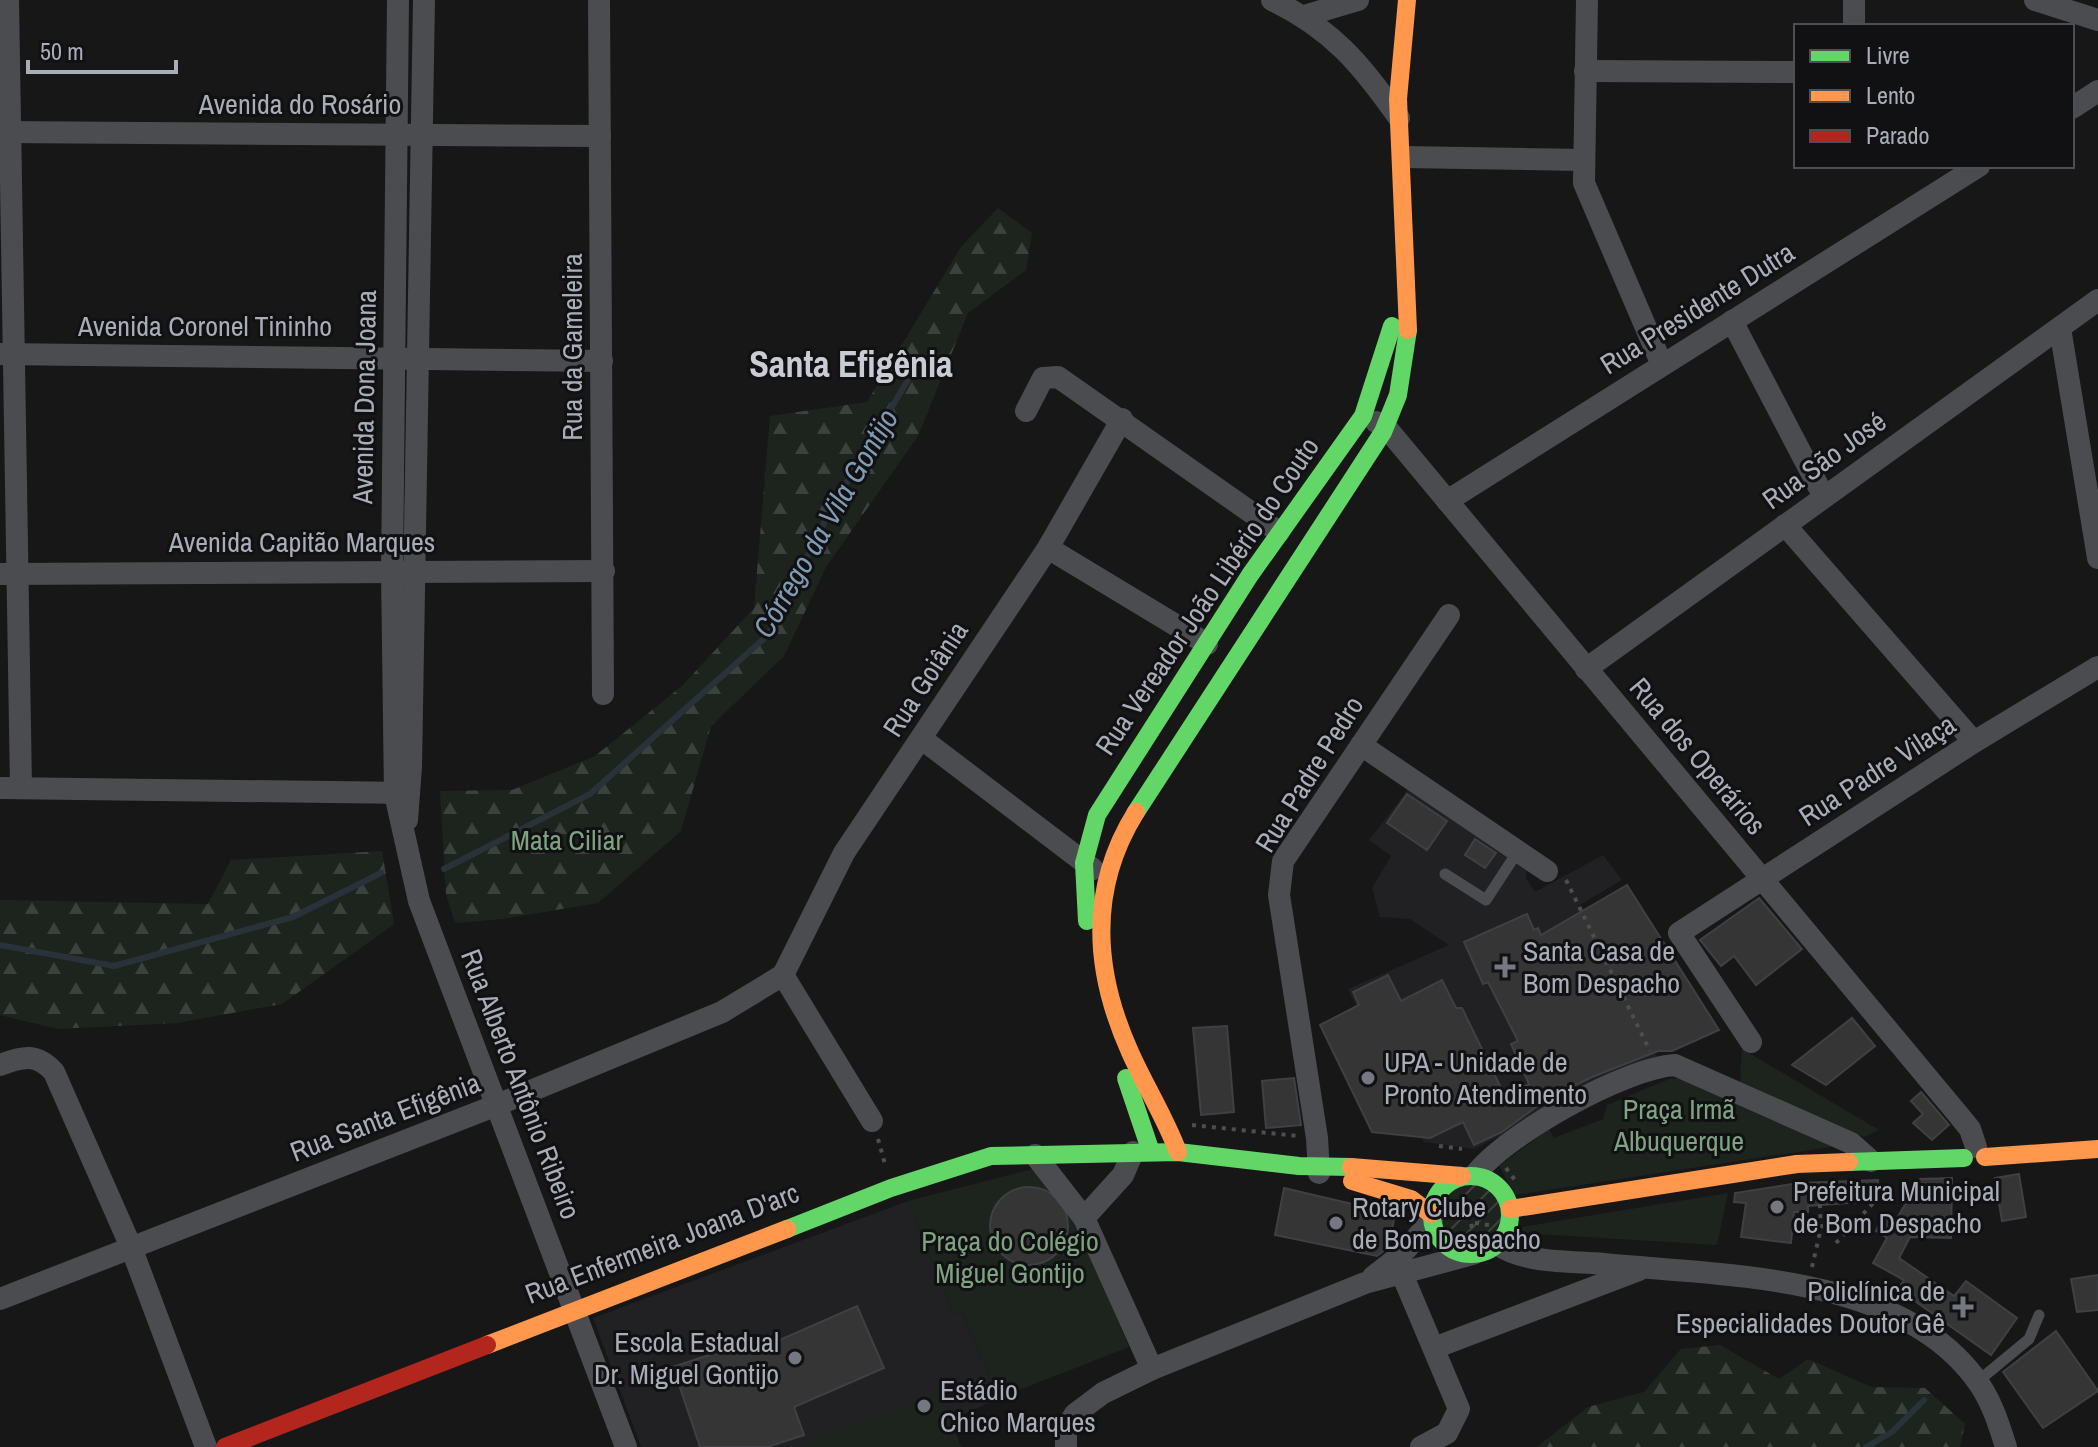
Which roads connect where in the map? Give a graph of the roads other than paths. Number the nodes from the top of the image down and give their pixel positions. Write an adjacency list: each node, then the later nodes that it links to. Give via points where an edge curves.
1 (8, 0): 19 (street)
2 (398, 0): 20 (street, Avenida Dona Joana)
3 (424, 0): 21 (street, Avenida Dona Joana)
4 (599, 0): 22 (street, Rua da Gameleira)
5 (1272, 0): 11 (street)
6 (1358, 0): 11 (street)
7 (1407, 0): 18 (main road, Rua Vereador João Libério do Couto)
8 (1587, 0): 14 (street)
9 (1854, 0): 13 (street)
10 (2036, 0): 12 (street)
11 (1304, 16): 18 (street, via 1359,62)
12 (2098, 20)
13 (1854, 24)
14 (1585, 71): 15 (street); 24 (street)
15 (1794, 72)
16 (2098, 91): 17 (street)
17 (2074, 107)
18 (1399, 119): 23 (main road, Rua Vereador João Libério do Couto)
19 (5, 132): 20 (street, Avenida do Rosário); 30 (street)
20 (397, 134): 21 (street, Avenida do Rosário); 31 (street, Avenida Dona Joana)
21 (422, 135): 22 (street, Avenida do Rosário); 32 (street, Avenida Dona Joana)
22 (600, 136): 33 (street, Rua da Gameleira)
23 (1403, 157): 24 (street); 26 (main road, Rua Vereador João Libério do Couto)
24 (1583, 160): 34 (street, via 1591,205)
25 (1976, 168): 28 (street, Rua Presidente Dutra)
26 (1409, 282): 36 (main road, Rua Vereador João Libério do Couto); 38 (main road, Rua Vereador João Libério do Couto, via 1408,334 1398,395)
27 (2098, 300): 29 (street, Rua São José)
28 (1732, 321): 34 (street, Rua Presidente Dutra); 39 (street)
29 (2060, 328): 39 (street, Rua São José); 44 (street)
30 (7, 354): 31 (street, Avenida Coronel Tininho); 48 (street)
31 (394, 357): 32 (street, Avenida Coronel Tininho); 46 (street, Avenida Dona Joana)
32 (419, 358): 33 (street, Avenida Coronel Tininho); 47 (street, Avenida Dona Joana)
33 (602, 361): 45 (street, Rua da Gameleira)
34 (1662, 365): 40 (street, Rua Presidente Dutra)
35 (1026, 411): 37 (street, via 1043,378 1058,377)
36 (1363, 416): 38 (street, Rua dos Operários); 42 (main road, Rua Vereador João Libério do Couto)
37 (1122, 419): 42 (street); 43 (street, Rua Goiânia)
38 (1385, 426): 40 (street, Rua dos Operários); 63 (main road, Rua Vereador João Libério do Couto, via 1133,816)
39 (1824, 497): 41 (street, Rua São José)
40 (1447, 501): 52 (street, Rua dos Operários)
41 (1785, 525): 52 (street, Rua São José); 55 (street)
42 (1279, 532): 50 (main road, Rua Vereador João Libério do Couto)
43 (1048, 548): 50 (street); 54 (street, Rua Goiânia)
44 (2098, 558)
45 (604, 571): 47 (street, Avenida Capitão Marques); 53 (street, Rua da Gameleira)
46 (392, 572): 47 (street, Avenida Capitão Marques); 48 (street, Avenida Capitão Marques); 58 (street, Avenida Dona Joana)
47 (416, 572): 58 (street, Avenida Dona Joana)
48 (9, 574): 57 (street)
49 (1449, 615): 56 (street, Rua Padre Pedro)
50 (1207, 644): 60 (main road, Rua Vereador João Libério do Couto, via 1111,789 1097,815)
51 (2098, 667): 55 (street, Rua Padre Vilaça)
52 (1586, 669): 64 (street, Rua dos Operários)
53 (603, 694)
54 (922, 739): 60 (street); 66 (street, Rua Goiânia, via 844,853)
55 (1974, 742): 64 (street, Rua Padre Vilaça)
56 (1361, 745): 59 (street); 77 (street, Rua Padre Pedro, via 1292,846 1279,879 1317,1138)
57 (10, 788): 58 (street)
58 (403, 793): 69 (street, Rua Alberto Antônio Ribeiro, via 419,901)
59 (1518, 851): 61 (lane, via 1486,900); 62 (street)
60 (1084, 863): 63 (street); 65 (main road, Rua Vereador João Libério do Couto)
61 (1445, 874)
62 (1556, 876)
63 (1107, 877): 65 (main road, Rua Vereador João Libério do Couto)
64 (1762, 880): 67 (street, Rua Padre Vilaça, via 1679,933); 74 (street, Rua dos Operários, via 1963,1121)
65 (1096, 949): 72 (main road); 73 (main road, via 1123,1039)
66 (783, 975): 69 (street, Rua Santa Efigênia, via 722,1012); 70 (street)
67 (1751, 1042)
68 (0, 1065): 83 (street, via 31,1056 44,1061 67,1097)
69 (497, 1105): 83 (street, Rua Santa Efigênia); 89 (street, Rua Alberto Antônio Ribeiro)
70 (872, 1121)
71 (2098, 1149): 74 (main road)
72 (1142, 1152): 73 (main road, Rua Enfermeira Joana D'arc); 75 (main road, Rua Enfermeira Joana D'arc); 81 (street)
73 (1178, 1152): 77 (main road, Rua Enfermeira Joana D'arc)
74 (1975, 1154): 76 (main road)
75 (1035, 1155): 81 (street); 89 (main road, Rua Enfermeira Joana D'arc, via 963,1163)
76 (1871, 1161): 78 (street, via 1851,1143 1675,1065 1658,1067 1536,1122); 79 (main road, via 1817,1163)
77 (1312, 1168): 78 (main road, Rua Enfermeira Joana D'arc); 80 (main road, Rua Enfermeira Joana D'arc, via 1396,1193)
78 (1475, 1170): 79 (main road, via 1498,1186); 80 (main road, via 1440,1190)
79 (1510, 1209): 82 (main road, via 1510,1222)
80 (1432, 1217): 84 (main road, via 1439,1238); 87 (street, via 1401,1255)
81 (1084, 1218): 92 (street)
82 (1497, 1244): 84 (main road); 85 (street, via 1549,1259)
83 (131, 1247): 88 (street, Rua Santa Efigênia); 94 (street)
84 (1473, 1254): 86 (street)
85 (1643, 1268): 91 (street); 93 (street, via 1730,1276 1884,1308 1936,1338)
86 (1402, 1274): 87 (street); 91 (street)
87 (1365, 1283): 92 (street)
88 (0, 1299)
89 (575, 1308): 95 (main road, Rua Enfermeira Joana D'arc); 96 (street, Rua Alberto Antônio Ribeiro)
90 (2039, 1315): 93 (lane, via 2029,1339)
91 (1434, 1348): 98 (street, via 1459,1409 1447,1433)
92 (1152, 1369): 97 (street, via 1103,1393 1075,1414 1066,1429)
93 (1977, 1382): 99 (street, via 1995,1412)
94 (206, 1447)
95 (225, 1447)
96 (626, 1447)
97 (1066, 1447)
98 (1421, 1447)
99 (2006, 1447)

